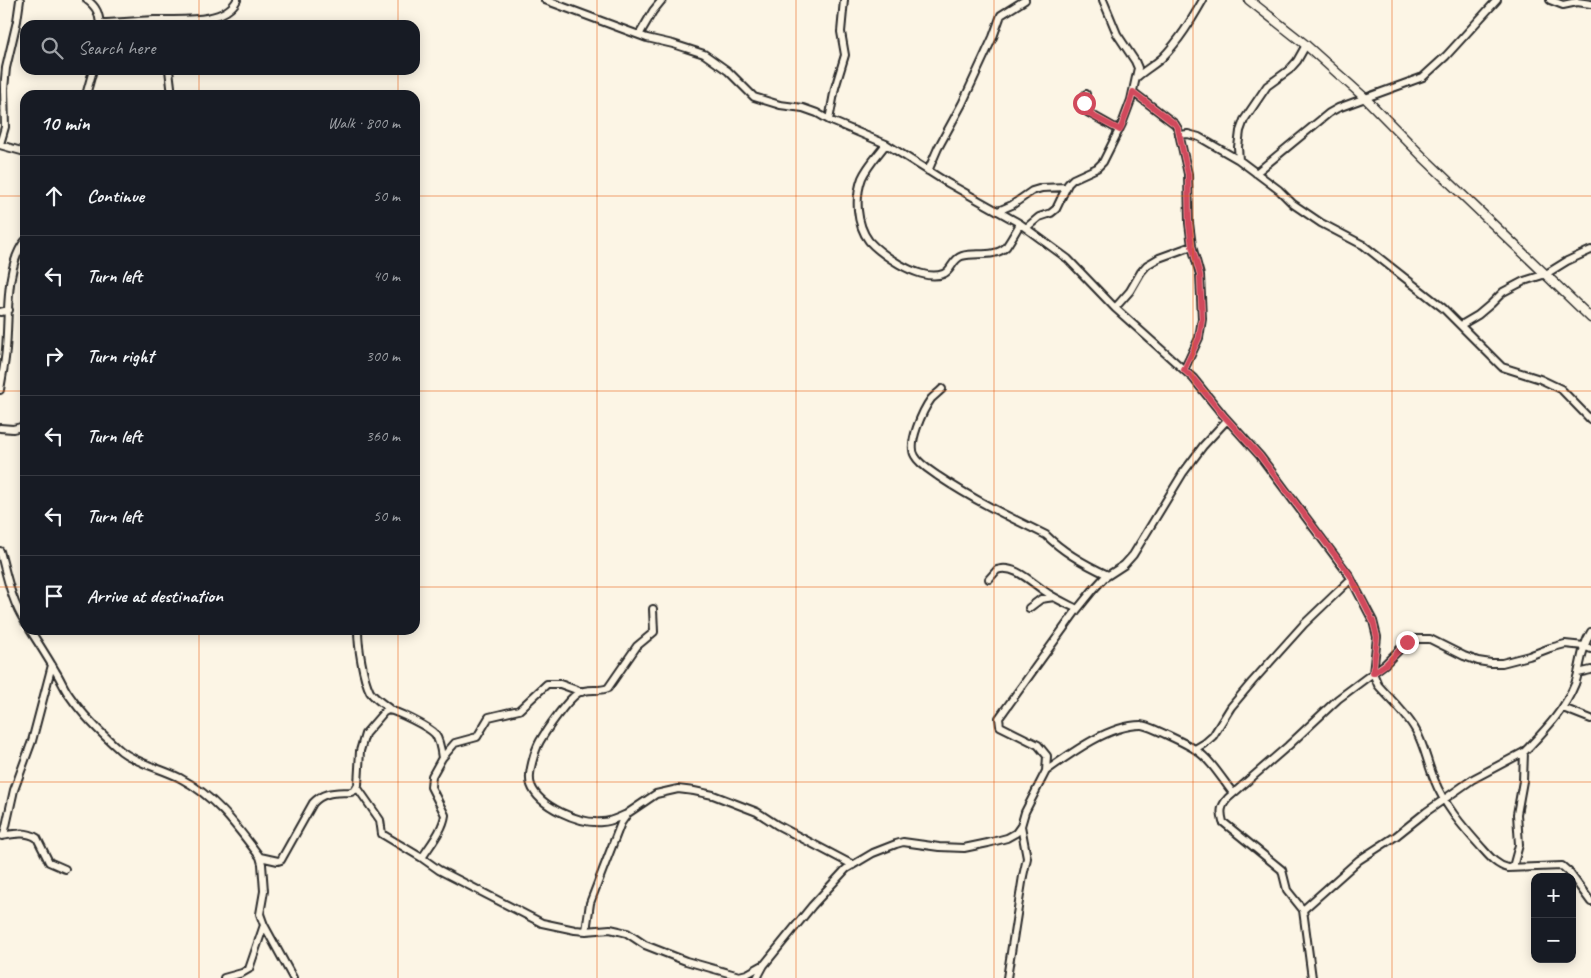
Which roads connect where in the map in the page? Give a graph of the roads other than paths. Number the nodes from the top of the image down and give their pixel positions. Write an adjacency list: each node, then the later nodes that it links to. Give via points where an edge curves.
1 (20, 0): 29 (street, via 6,68 5,127)
2 (237, 0): 15 (street, via 230,10)
3 (545, 0): 16 (street)
4 (662, 0): 16 (street)
5 (844, 0): 26 (street, via 840,32 846,55)
6 (1025, 0): 33 (street, via 1001,15 962,104)
7 (1103, 0): 20 (street, via 1117,34 1136,63)
8 (1203, 0): 20 (street, via 1175,44)
9 (1249, 0): 17 (street)
10 (1497, 0): 25 (street, via 1423,77)
11 (1550, 0): 13 (street, via 1563,5)
12 (91, 1): 14 (street)
13 (1591, 4)
14 (99, 20)
15 (195, 20)
16 (640, 35): 26 (street, via 704,54 728,71 754,97 803,108)
17 (1306, 45): 25 (street); 32 (street, via 1289,70 1267,86 1244,120 1240,131)
18 (91, 75): 21 (street)
19 (170, 75): 22 (street)
20 (1137, 77): 23 (street)
21 (87, 90)
22 (171, 90)
23 (1133, 92): 27 (street); 28 (street, via 1175,124)
24 (1086, 94): 27 (street, via 1087,112)
25 (1365, 98): 34 (street, via 1329,113); 41 (street)
26 (829, 120): 30 (street)
27 (1120, 130): 35 (street, via 1103,162 1073,179)
28 (1179, 135): 32 (street, via 1198,136); 38 (street, via 1188,174)
29 (0, 144): 31 (street)
30 (886, 144): 33 (street); 37 (street, via 863,177 857,204 869,241 906,268 921,274 945,274 960,257 998,252)
31 (20, 150)
32 (1239, 160): 34 (street)
33 (928, 170): 36 (street)
34 (1256, 173): 46 (street, via 1321,223 1364,245)
35 (1066, 188): 36 (street, via 1042,188); 37 (street, via 1052,213)
36 (998, 211): 37 (street)
37 (1023, 226): 42 (street, via 1068,259)
38 (1192, 246): 42 (street, via 1147,265); 47 (street, via 1200,275 1202,319 1199,338)
39 (20, 248): 43 (street, via 12,269)
40 (1591, 250): 41 (street)
41 (1546, 274): 45 (street); 46 (street, via 1503,292 1478,315)
42 (1115, 308): 47 (street)
43 (9, 310): 44 (street); 49 (street)
44 (0, 312)
45 (1591, 318)
46 (1461, 325): 51 (street, via 1502,367 1561,389)
47 (1184, 370): 50 (street)
48 (942, 389): 55 (street, via 922,414 912,442 915,457 950,484 1046,535 1089,566)
49 (0, 390)
50 (1227, 420): 55 (street, via 1183,474 1133,555); 57 (street, via 1260,456)
51 (1591, 420)
52 (20, 427): 53 (street)
53 (0, 428)
54 (0, 551): 62 (street, via 8,586)
55 (1108, 575): 61 (street)
56 (990, 579): 58 (street, via 997,570 1006,569 1027,578)
57 (1351, 579): 70 (street, via 1373,621 1377,637); 76 (street, via 1304,624 1252,682 1213,736)
58 (1055, 597): 59 (street, via 1041,599); 61 (street)
59 (1029, 608)
60 (652, 609): 72 (street, via 654,632 637,646 608,688)
61 (1077, 609): 79 (street, via 998,719 1004,729 1042,749 1047,756)
62 (20, 614)
63 (1591, 632): 66 (street)
64 (33, 635): 68 (street)
65 (358, 635): 74 (street, via 370,691)
66 (1584, 646): 67 (street); 70 (street, via 1565,644 1529,656 1491,663 1464,656 1430,638 1412,639); 71 (street)
67 (1591, 649)
68 (52, 665): 85 (street); 86 (street, via 69,695 121,750 136,761 197,788 212,799)
69 (1591, 670): 71 (street)
70 (1373, 673): 81 (street, via 1350,688); 82 (street, via 1378,685 1414,726)
71 (1578, 673): 73 (street)
72 (582, 692): 78 (street, via 560,684 547,684 519,710 489,717 477,737 455,743); 83 (street, via 566,705 540,741 533,759 530,784 548,806 576,818 603,822)
73 (1562, 708): 75 (street); 77 (street)
74 (391, 710): 78 (street, via 434,733); 80 (street, via 384,712 365,734)
75 (1591, 719)
76 (1195, 749): 79 (street, via 1143,724 1117,729 1084,745); 81 (street)
77 (1524, 752): 82 (street, via 1473,779); 89 (street, via 1517,814 1519,845)
78 (442, 758): 87 (street, via 431,784 445,815 444,821)
79 (1046, 772): 84 (street)
80 (357, 787): 86 (street, via 351,792 318,797 281,860); 87 (street, via 380,820 382,834)
81 (1233, 793): 92 (street, via 1222,806 1223,822 1282,870 1287,890)
82 (1444, 800): 89 (street, via 1462,826 1495,862 1502,867); 92 (street, via 1359,860)
83 (628, 813): 88 (street, via 656,794 678,789 713,795 757,812); 94 (street, via 621,823 590,903)
84 (1021, 826): 88 (street, via 1006,838 964,848 896,844); 99 (street, via 1027,858)
85 (2, 836): 90 (street, via 34,836 49,862)
86 (260, 857): 93 (street, via 264,890 260,914)
87 (422, 858): 94 (street, via 542,923)
88 (853, 865): 95 (street, via 812,906)
89 (1513, 868): 91 (street, via 1562,866)
90 (65, 869)
91 (1591, 902)
92 (1302, 910): 100 (street)
93 (264, 925): 96 (street, via 248,969); 97 (street)
94 (586, 931): 95 (street, via 601,929 627,933 645,945 686,961 739,976)
95 (764, 965): 98 (street)
96 (224, 978)
97 (293, 978)
98 (757, 978)
99 (1007, 978)
100 (1312, 978)

